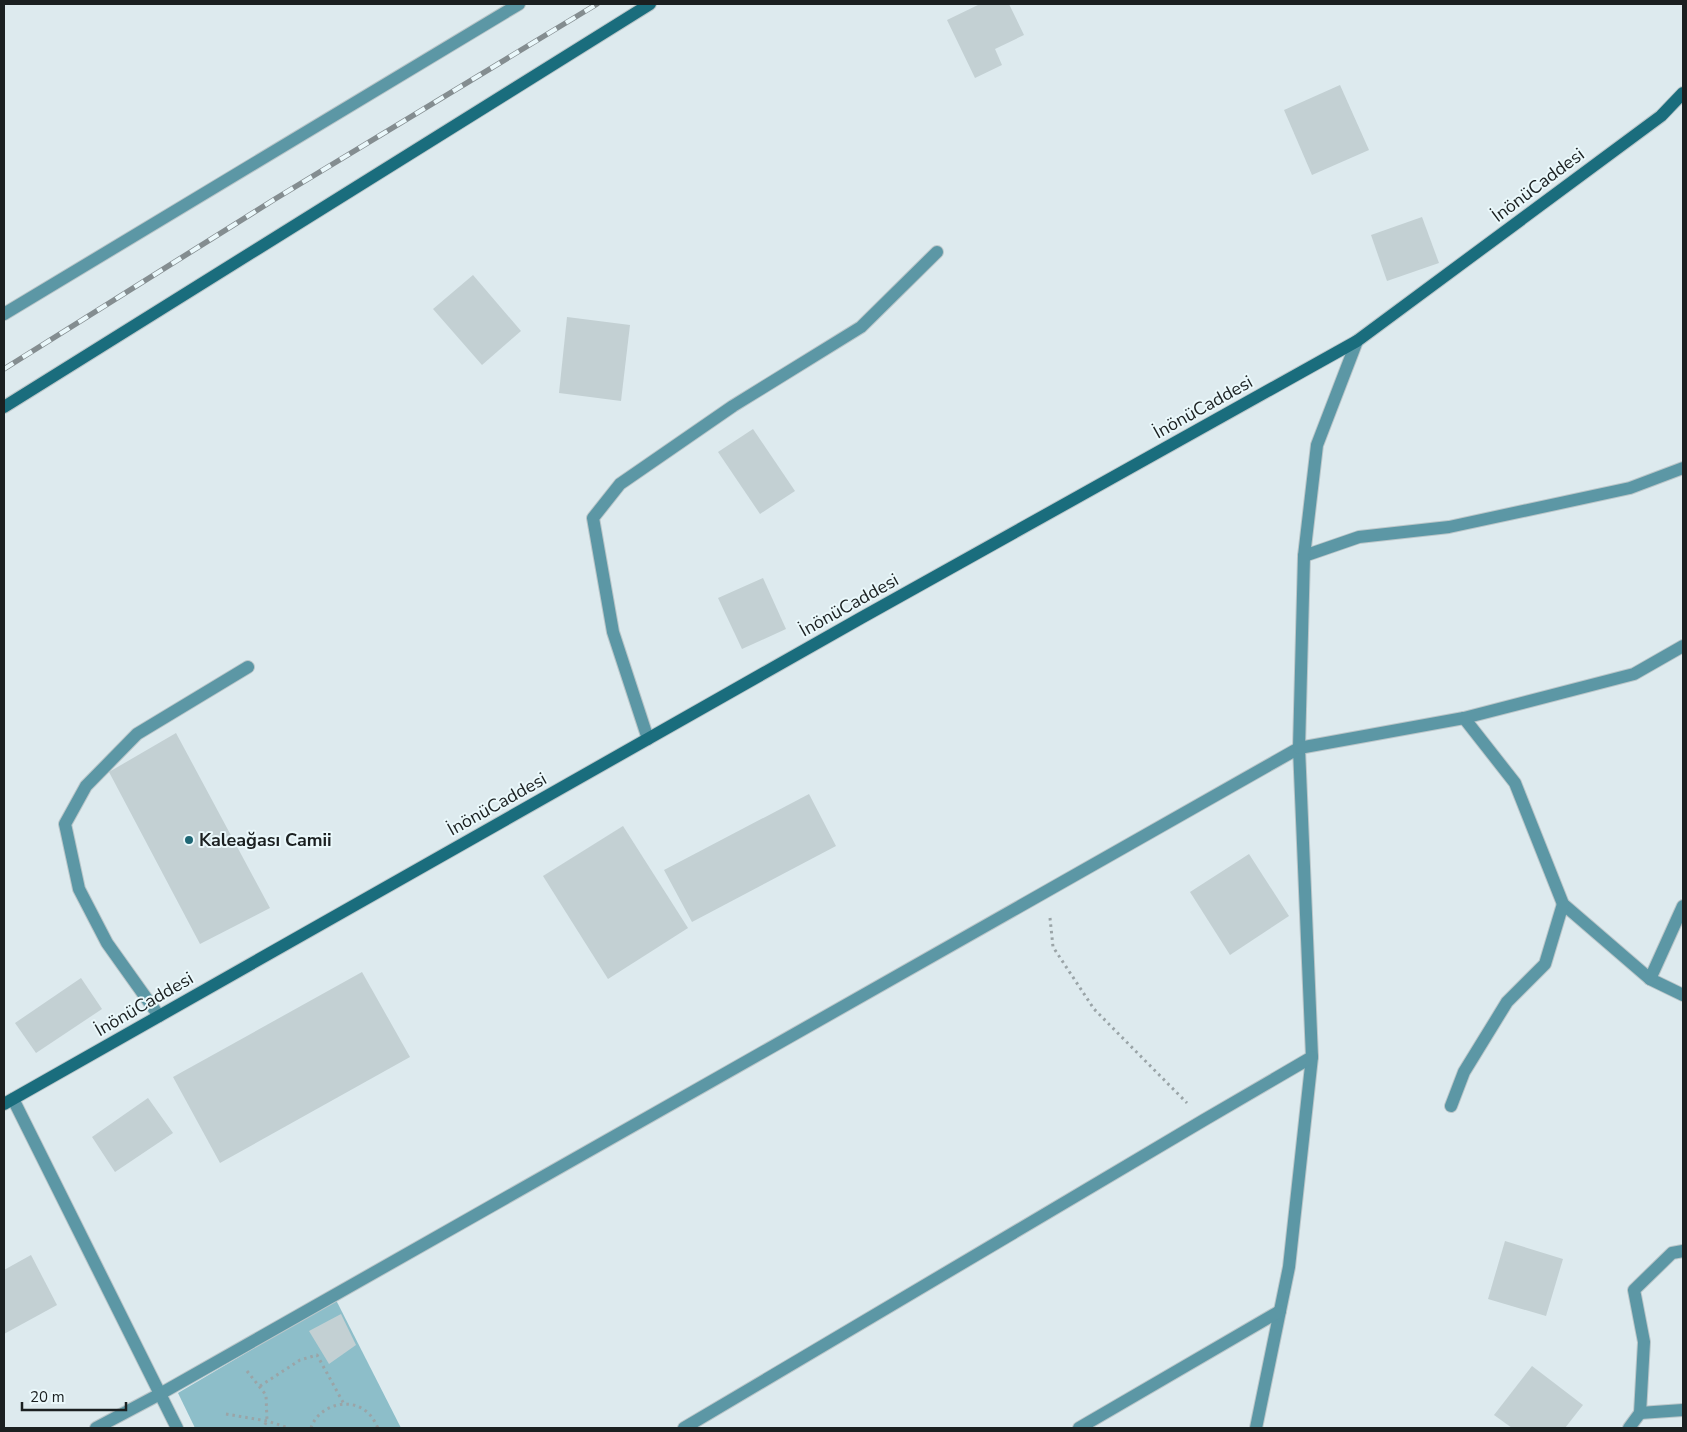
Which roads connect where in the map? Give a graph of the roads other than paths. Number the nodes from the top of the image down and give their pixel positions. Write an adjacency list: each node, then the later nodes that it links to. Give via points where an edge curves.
1 (519, 4): 5 (street)
2 (650, 4): 7 (main road)
3 (1683, 93): 6 (main road, İnönüCaddesi, via 1661,116)
4 (937, 252): 13 (street, via 861,327 733,406 620,484 593,518 613,632)
5 (4, 314)
6 (1357, 341): 9 (street, via 1317,445); 13 (main road, İnönüCaddesi)
7 (4, 407)
8 (1683, 468): 9 (street, via 1630,488 1450,527 1359,537)
9 (1304, 556): 14 (street)
10 (1683, 646): 12 (street, via 1634,674)
11 (248, 667): 19 (street, via 137,734 86,786 65,824 79,889 107,943)
12 (1464, 718): 14 (street); 15 (street, via 1515,783)
13 (648, 739): 19 (main road, İnönüCaddesi)
14 (1299, 748): 20 (street); 25 (street)
15 (1563, 904): 17 (street); 22 (street, via 1545,964 1507,1002 1464,1072)
16 (1683, 906): 17 (street)
17 (1650, 978): 18 (street)
18 (1683, 995)
19 (159, 1016): 21 (main road, İnönüCaddesi)
20 (1312, 1057): 24 (street, via 1289,1267); 30 (street)
21 (8, 1102): 25 (street)
22 (1451, 1106)
23 (1683, 1250): 27 (street, via 1672,1253 1634,1290 1644,1342)
24 (1280, 1311): 31 (street); 32 (street)
25 (160, 1394): 28 (street); 29 (street)
26 (1683, 1410): 27 (street)
27 (1640, 1413): 33 (street)
28 (96, 1428)
29 (177, 1428)
30 (684, 1428)
31 (1079, 1428)
32 (1256, 1428)
33 (1628, 1428)

